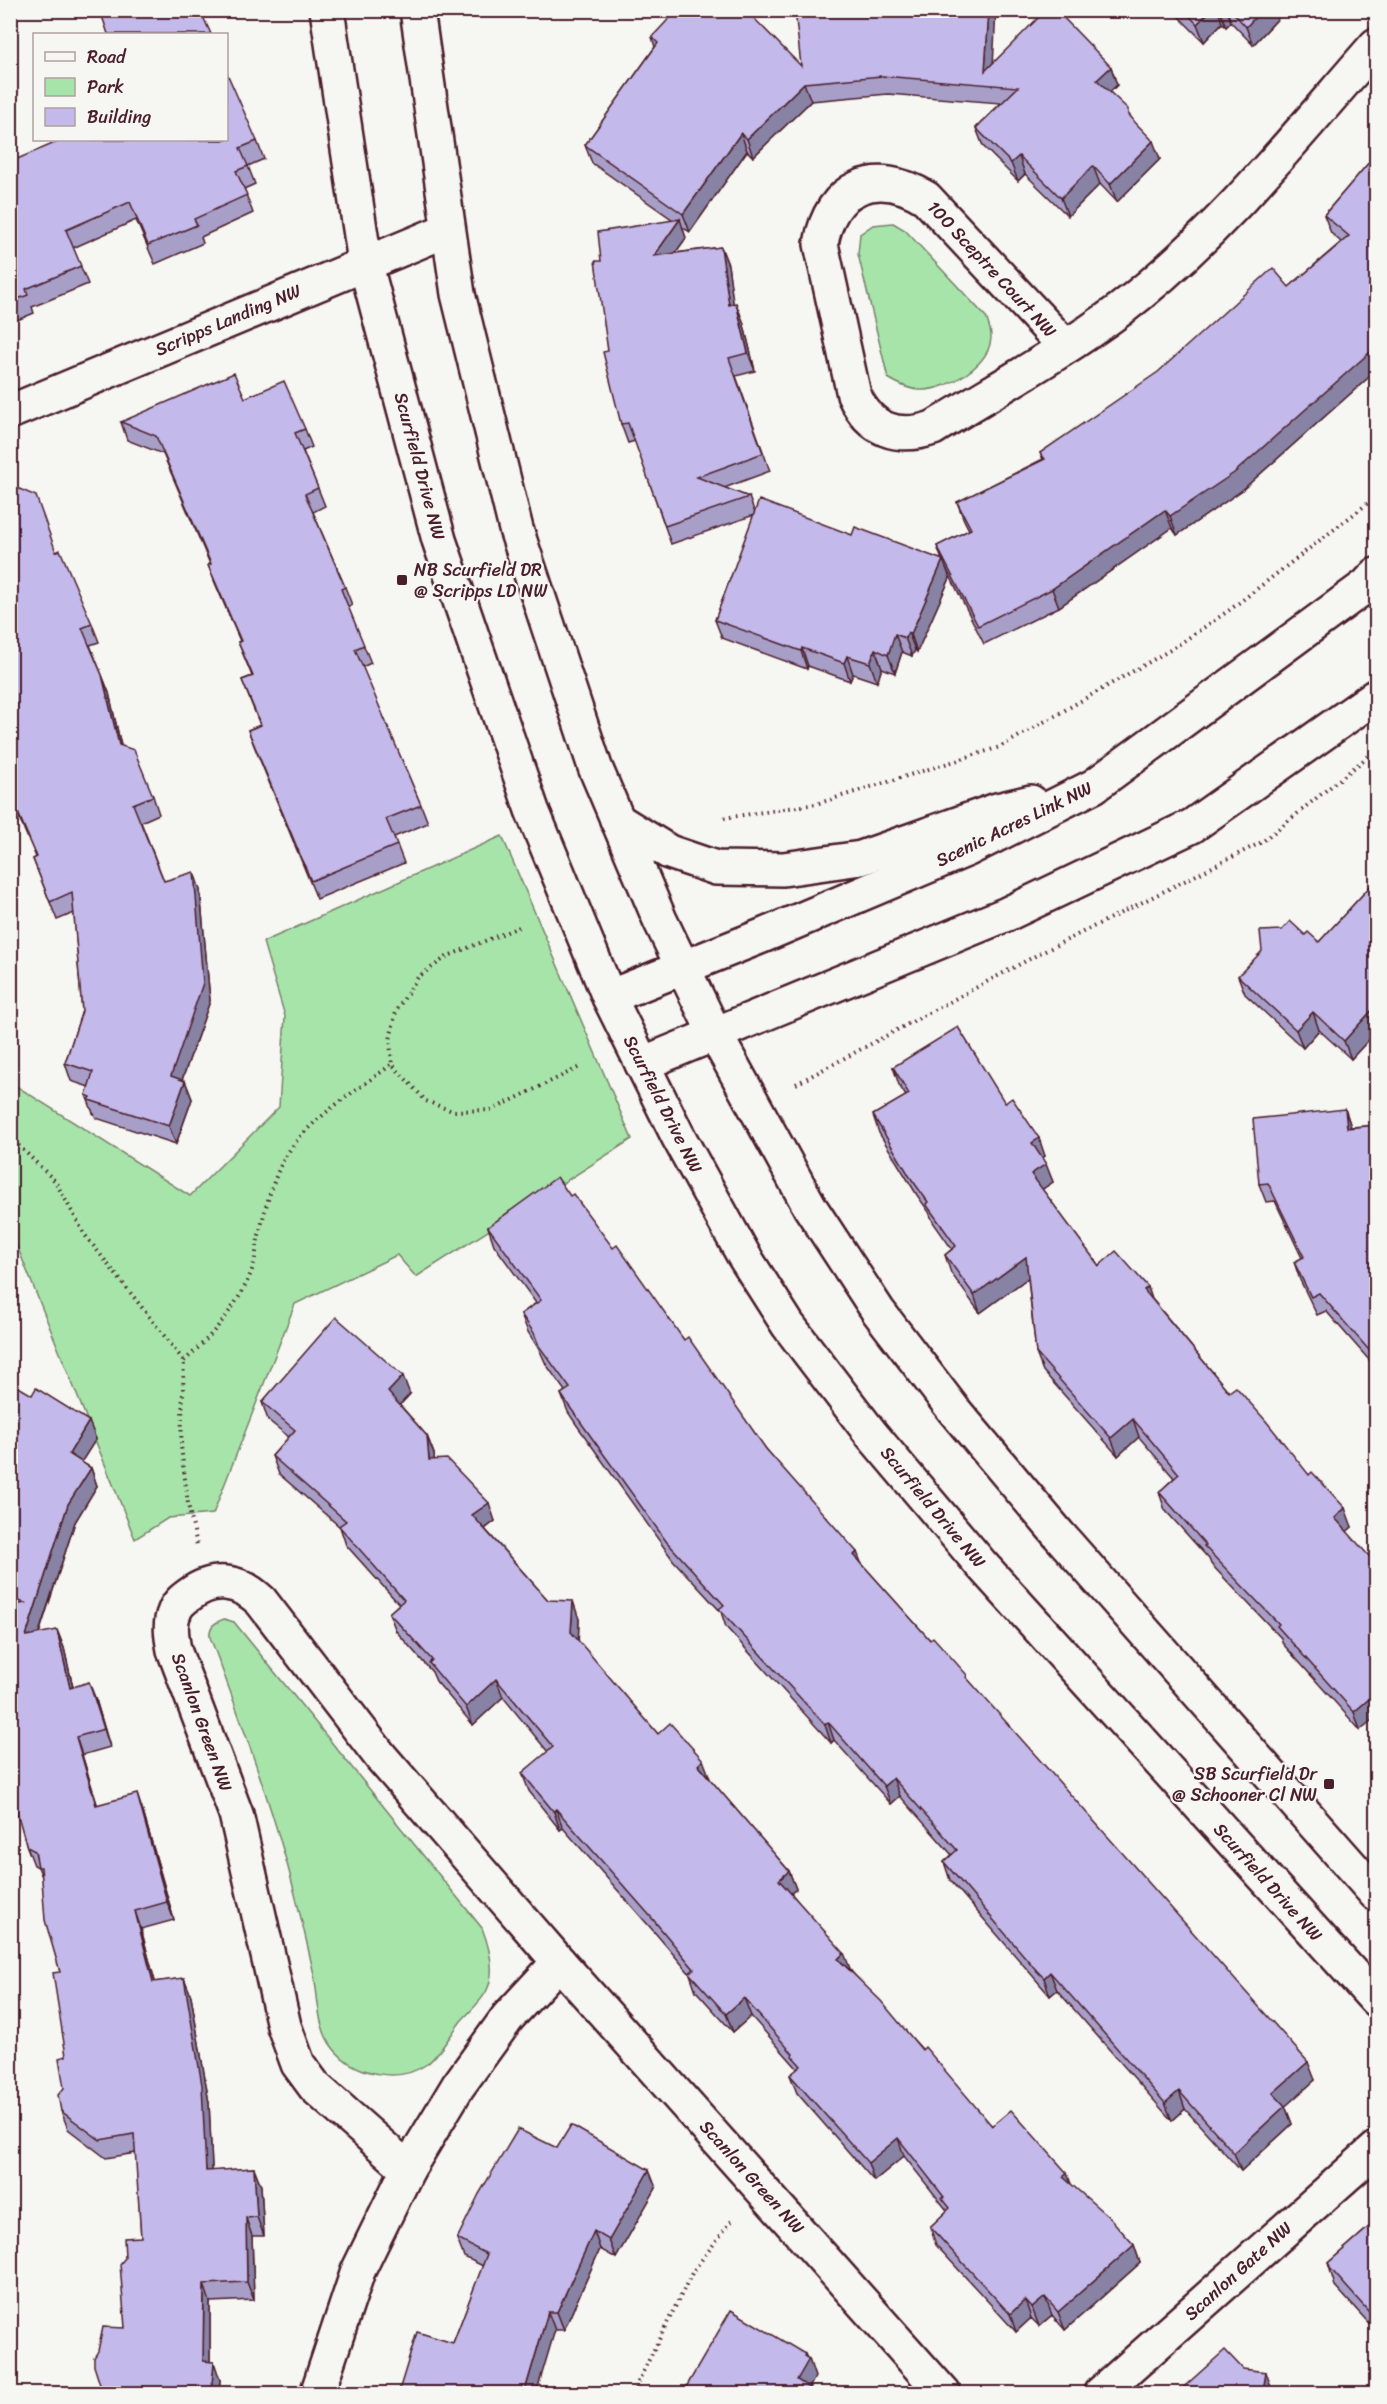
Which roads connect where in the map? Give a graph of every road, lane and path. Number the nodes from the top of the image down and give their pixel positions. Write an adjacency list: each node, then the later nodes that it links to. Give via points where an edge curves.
1 (327, 10): 5 (street, Scurfield Drive NW)
2 (417, 10): 4 (street)
3 (1377, 45): 6 (street, 100 Sceptre Court NW, via 1201,240 1121,309)
4 (447, 230): 5 (street, Scripps Landing NW); 14 (street, via 458,294 516,530 594,767)
5 (365, 262): 7 (street, Scripps Landing NW); 17 (street, Scurfield Drive NW, via 439,540 532,810)
6 (1065, 346): 6 (street, 100 Sceptre Court NW, via 926,198 910,188 873,183 840,199 830,213 822,252 854,395 860,409 883,428 900,433 933,428)
7 (10, 412)
8 (1377, 497): 13 (path, via 1231,609 1172,649 1000,747 816,804)
9 (1377, 575): 12 (street, Scenic Acres Link NW)
10 (1377, 696): 18 (street, via 1192,826 1007,914)
11 (1377, 750): 22 (path, via 1262,842 1037,955)
12 (1094, 786): 14 (street, via 997,810 861,858 783,869 716,868 669,852); 16 (street, Scenic Acres Link NW, via 968,849)
13 (724, 818)
14 (617, 820): 16 (street)
15 (519, 927): 19 (path, via 448,956 418,977 396,1011 390,1040)
16 (682, 966): 17 (street, Scenic Acres Link NW); 18 (street)
17 (609, 997): 20 (street, Scurfield Drive NW)
18 (715, 1034): 20 (street); 26 (street, via 810,1207 878,1311 940,1392 1059,1535)
19 (392, 1064): 21 (path, via 426,1101 452,1111 492,1110); 24 (path, via 327,1112 283,1160 250,1274 207,1340)
20 (642, 1064): 28 (street, Scurfield Drive NW, via 744,1256 788,1325 872,1435 980,1563)
21 (582, 1066)
22 (796, 1084)
23 (10, 1137): 24 (path, via 55,1181 86,1235)
24 (184, 1361): 25 (path, via 181,1446 188,1504)
25 (205, 1584): 27 (street, Scanlon Green NW, via 234,1585 250,1590 261,1601 381,1757); 30 (street, Scanlon Green NW, via 179,1602 173,1615 173,1643 236,1814 284,2026 298,2064 315,2087)
26 (1377, 1894)
27 (559, 1962): 30 (street, via 508,2017 458,2086); 31 (street, Scanlon Green NW)
28 (1377, 2000)
29 (1377, 2149): 35 (street, Scanlon Gate NW)
30 (408, 2169): 32 (street, via 358,2271)
31 (759, 2185): 33 (path, via 693,2271); 34 (street, Scanlon Green NW)
32 (317, 2394)
33 (635, 2394)
34 (944, 2394)
35 (1100, 2394)

